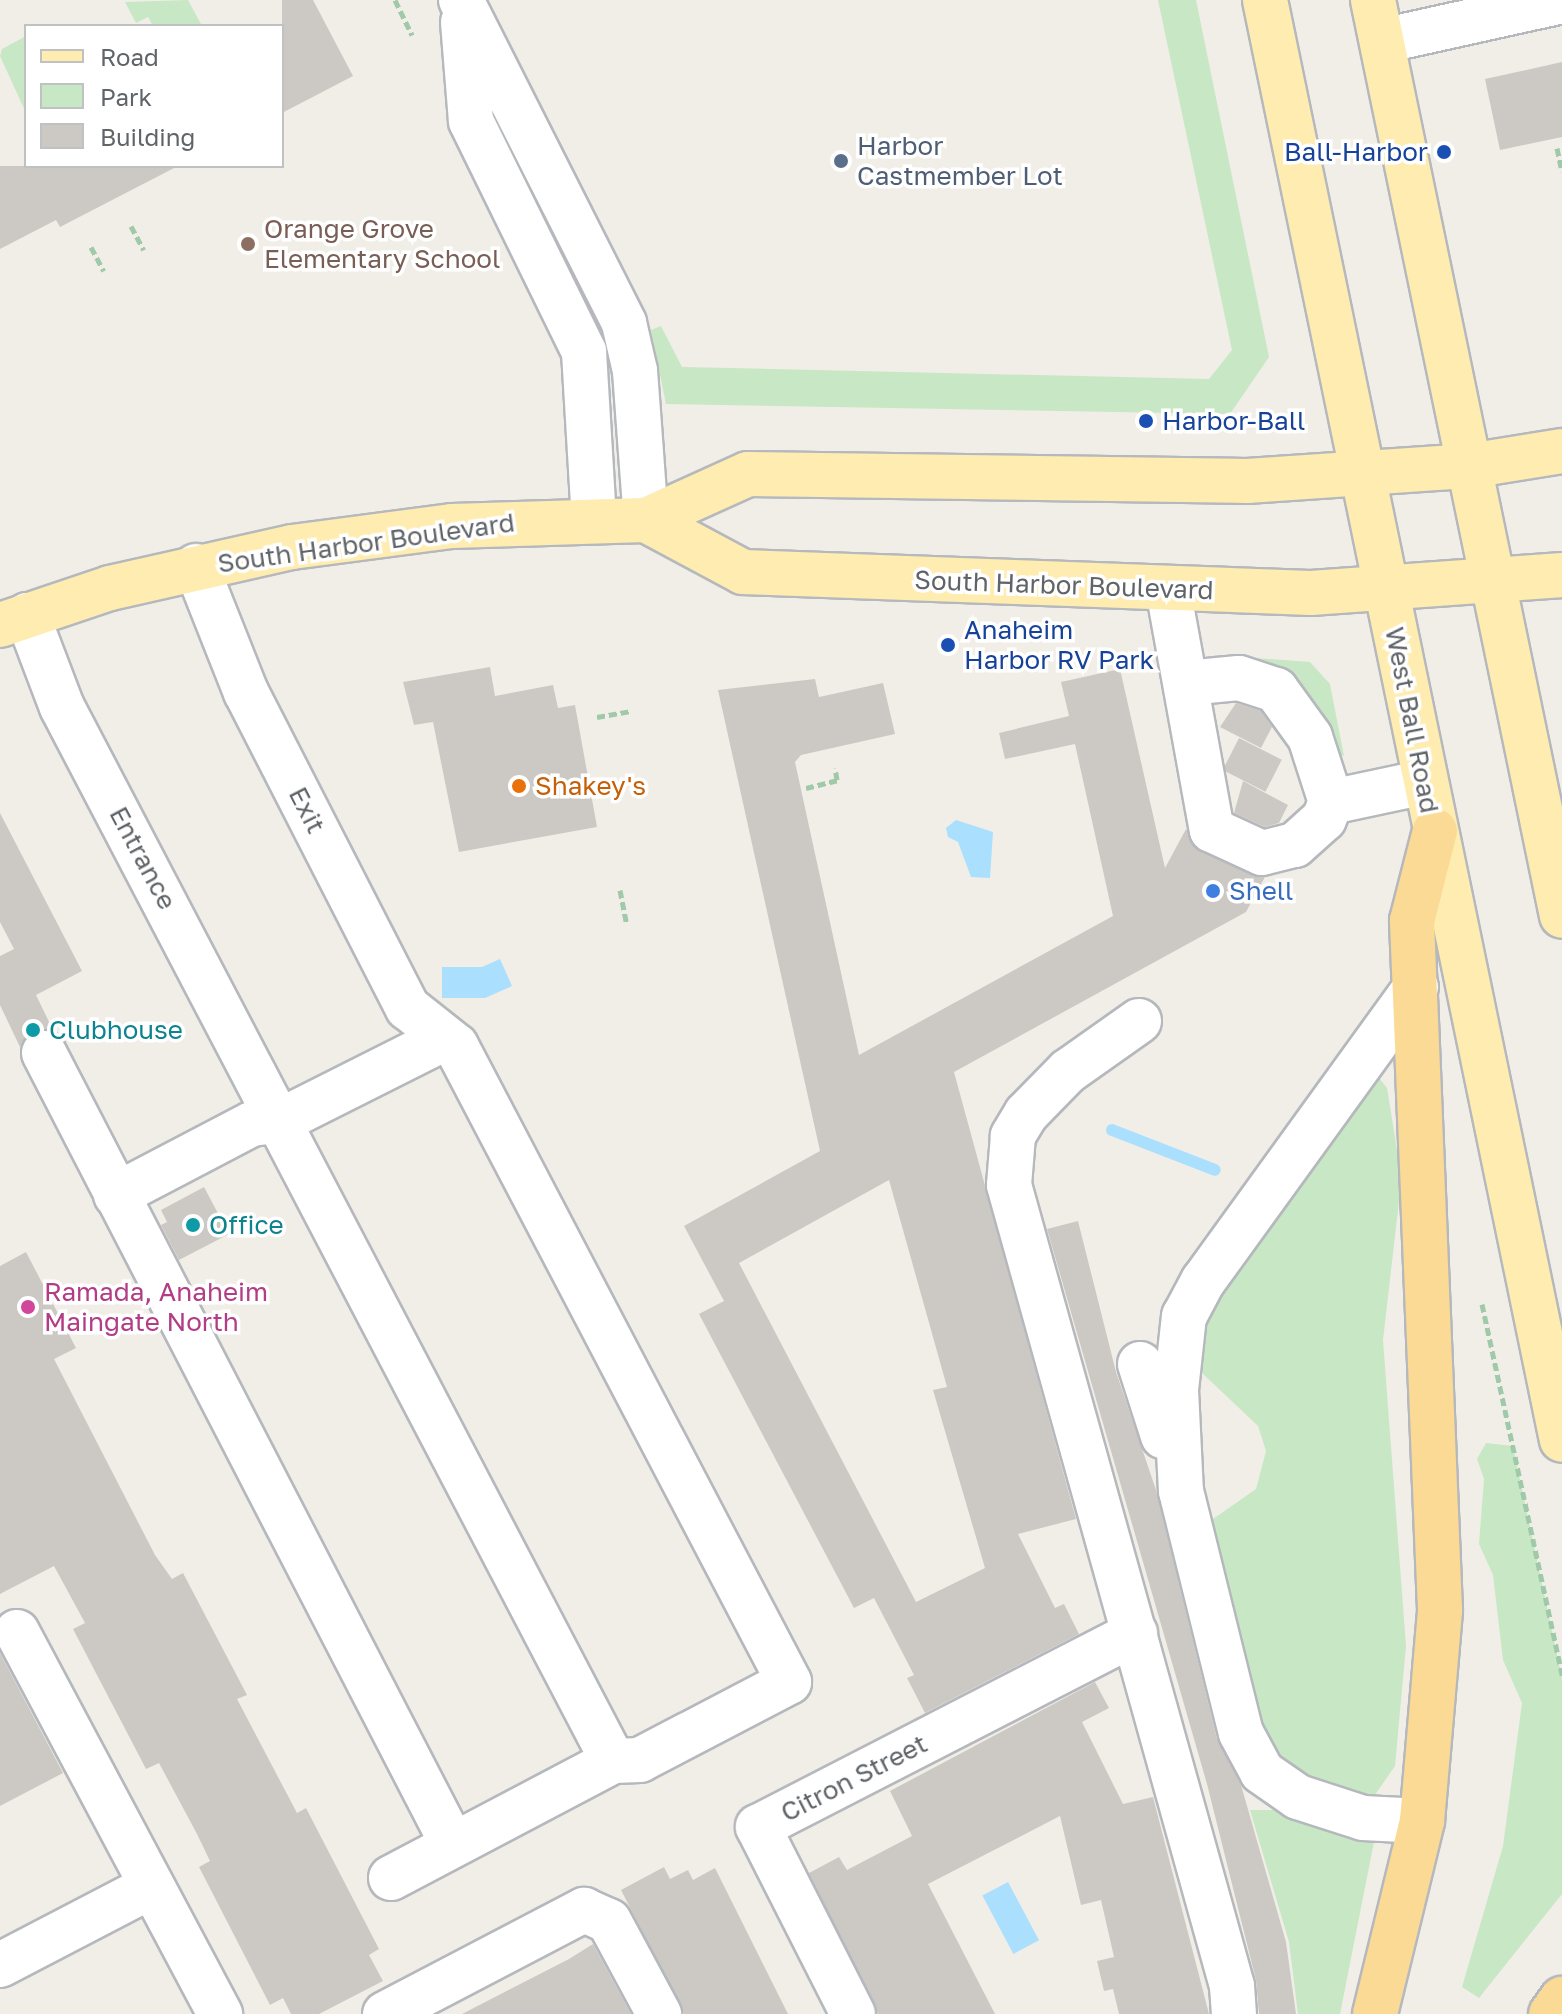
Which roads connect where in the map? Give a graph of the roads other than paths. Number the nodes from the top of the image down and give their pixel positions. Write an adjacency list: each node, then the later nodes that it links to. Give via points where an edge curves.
1 (1265, 0): 6 (main road, West Ball Road)
2 (1562, 1): 3 (street)
3 (1378, 20): 5 (main road)
4 (1562, 451): 5 (main road, South Harbor Boulevard)
5 (1469, 466): 6 (main road, South Harbor Boulevard); 11 (main road)
6 (1364, 475): 8 (main road, South Harbor Boulevard, via 1163,482 748,474); 13 (main road, West Ball Road)
7 (594, 519): 8 (main road, South Harbor Boulevard); 8 (street, via 584,352 471,121 461,0 624,323 635,371); 9 (main road, South Harbor Boulevard, via 452,526)
8 (646, 520): 12 (main road, South Harbor Boulevard, via 743,572)
9 (196, 566): 14 (main road, South Harbor Boulevard); 22 (street, Exit, via 246,692 408,1008)
10 (1562, 575): 11 (main road, South Harbor Boulevard)
11 (1494, 583): 13 (main road, South Harbor Boulevard); 19 (main road)
12 (1168, 589): 13 (main road, South Harbor Boulevard); 15 (street)
13 (1386, 590): 16 (main road, West Ball Road)
14 (14, 620): 24 (street, Entrance)
15 (1186, 683): 17 (street, via 1239,678 1276,690 1310,737); 17 (street, via 1212,830 1262,853 1295,845 1324,819)
16 (1425, 782): 17 (street); 18 (main road, West Ball Road)
17 (1331, 802)
18 (1435, 831): 20 (highway, via 1412,921); 27 (main road, West Ball Road)
19 (1562, 916)
20 (1416, 987): 28 (street, via 1268,1188 1184,1316 1176,1390); 32 (highway, via 1440,1610)
21 (1139, 1021): 30 (street, via 1068,1071 1026,1114 1013,1136 1009,1185)
22 (445, 1038): 24 (street); 31 (street, Exit, via 456,1046 789,1682 640,1760)
23 (44, 1053): 25 (street)
24 (275, 1109): 25 (street); 31 (street, Entrance)
25 (116, 1195): 33 (street)
26 (1140, 1364): 28 (street)
27 (1562, 1440)
28 (1181, 1491): 32 (street, via 1241,1733 1262,1772 1298,1797 1363,1818)
29 (17, 1632): 35 (street)
30 (1135, 1633): 41 (street, Citron Street, via 758,1827); 42 (street, via 1232,1986)
31 (613, 1761): 33 (street)
32 (1422, 1821): 43 (highway)
33 (453, 1845): 34 (street)
34 (391, 1878)
35 (152, 1886): 36 (street); 38 (street)
36 (0, 1965)
37 (1562, 1999): 44 (highway)
38 (220, 2014)
39 (385, 2014): 40 (street, via 584,1910 609,1921)
40 (659, 2014)
41 (853, 2014)
42 (1234, 2014)
43 (1375, 2014)
44 (1551, 2014)

